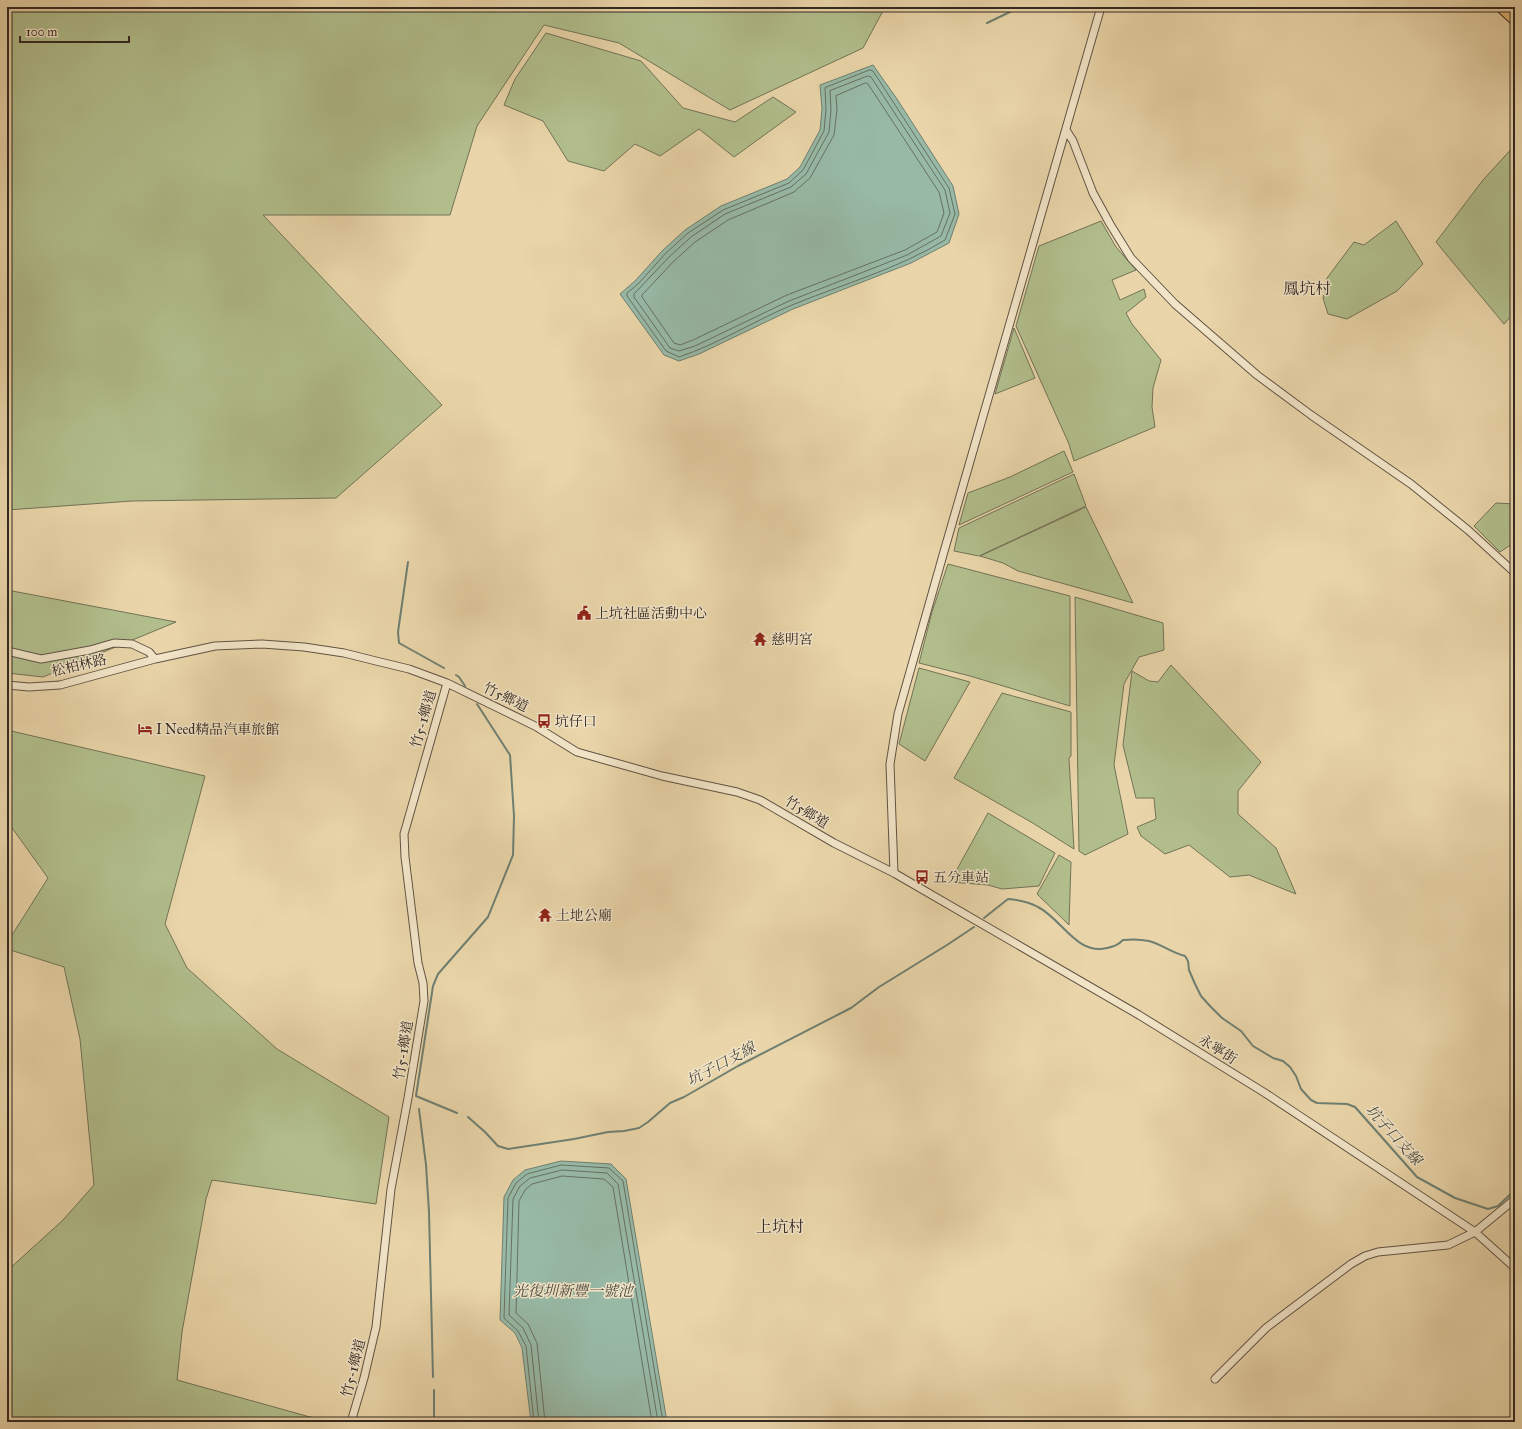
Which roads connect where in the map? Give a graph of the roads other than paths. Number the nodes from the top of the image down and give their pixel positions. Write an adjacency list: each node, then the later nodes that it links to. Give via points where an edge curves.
1 (1101, 7): 6 (street)
2 (1500, 7): 5 (main road)
3 (1511, 7): 4 (highway)
4 (1515, 11)
5 (1515, 21)
6 (1066, 130): 7 (street, via 1074,141 1093,193 1131,258 1175,304 1256,375 1411,484 1468,530); 12 (street, via 898,714 890,764)
7 (1515, 574)
8 (7, 651): 9 (street, via 41,659 114,643 132,644 149,652)
9 (155, 659): 10 (street, 竹5鄉道, via 215,646 262,644 304,647 344,653 409,669); 11 (street, 松柏林路, via 60,685)
10 (447, 683): 12 (street, 竹5鄉道, via 535,726 577,752 760,800 834,843); 17 (street, 竹5-1鄉道, via 404,834 424,1001 391,1189 376,1327)
11 (7, 685)
12 (894, 873): 14 (street, 永寧街, via 1146,1019 1266,1093)
13 (1515, 1199): 14 (street)
14 (1475, 1232): 15 (street, 永寧街); 16 (street, via 1448,1245 1378,1252 1365,1256 1266,1328)
15 (1515, 1268)
16 (1215, 1379)
17 (351, 1422)

